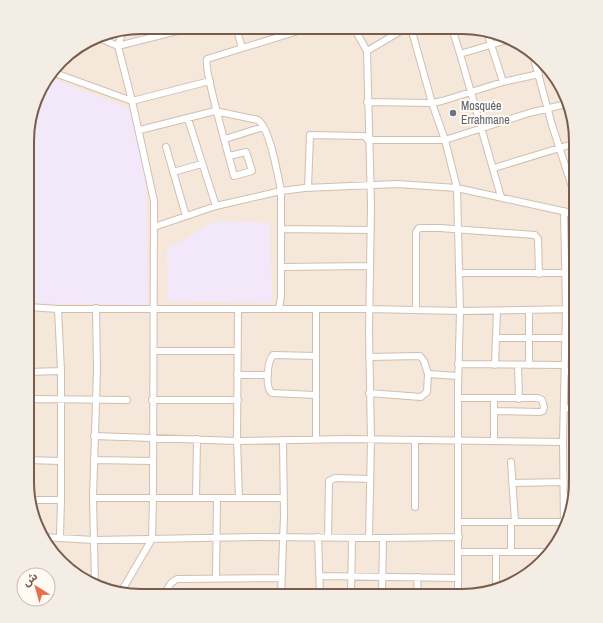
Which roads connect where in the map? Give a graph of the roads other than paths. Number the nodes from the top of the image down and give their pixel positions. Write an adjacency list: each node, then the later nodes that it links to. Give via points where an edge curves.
1 (165, 34): 14 (street)
2 (238, 34): 15 (street)
3 (289, 34): 8 (street)
4 (357, 34): 16 (street)
5 (396, 34): 16 (street)
6 (413, 34): 26 (street)
7 (454, 34): 17 (street)
8 (285, 35): 15 (street)
9 (121, 36): 14 (street)
10 (489, 38): 13 (street)
11 (105, 41): 14 (street)
12 (502, 42): 13 (street)
13 (492, 45): 17 (street); 22 (street)
14 (118, 46): 24 (street)
15 (242, 48): 21 (street, via 207,59)
16 (367, 51): 25 (street)
17 (460, 54): 23 (street)
18 (536, 64): 20 (street)
19 (58, 74): 24 (street)
20 (539, 74): 22 (street); 28 (street)
21 (210, 81): 24 (street); 29 (street)
22 (503, 82): 23 (street)
23 (470, 92): 26 (street); 32 (street)
24 (132, 102): 33 (street)
25 (367, 102): 26 (street); 35 (street)
26 (432, 102): 36 (street)
27 (562, 105): 28 (street)
28 (547, 108): 32 (street); 39 (street)
29 (218, 111): 30 (street); 31 (street, via 258,120); 34 (street)
30 (188, 119): 33 (street); 41 (street)
31 (263, 127): 34 (street); 48 (street, via 271,147)
32 (480, 128): 36 (street); 42 (street)
33 (140, 130): 54 (street, via 154,202)
34 (225, 139): 40 (street)
35 (368, 140): 36 (street); 45 (street); 46 (street, via 364,136 310,135)
36 (445, 140): 47 (street)
37 (569, 145): 39 (street)
38 (166, 147): 43 (street)
39 (560, 147): 42 (street); 44 (street)
40 (229, 156): 40 (street, via 234,176 252,171 246,152)
41 (202, 164): 43 (street); 50 (street)
42 (494, 168): 49 (street)
43 (173, 172): 53 (street)
44 (569, 176)
45 (370, 186): 46 (street); 47 (street, via 396,184); 57 (street)
46 (308, 188): 48 (street)
47 (457, 188): 49 (street); 56 (street)
48 (281, 191): 50 (street); 55 (street)
49 (500, 197): 51 (street)
50 (216, 206): 53 (street)
51 (564, 211): 52 (street); 61 (street)
52 (569, 212)
53 (186, 216): 54 (street)
54 (154, 227): 67 (street)
55 (281, 229): 57 (street); 59 (street)
56 (459, 229): 60 (street); 62 (street, via 535,235 538,239); 74 (street, via 416,230)
57 (370, 230): 58 (street)
58 (369, 266): 59 (street); 69 (street)
59 (281, 267): 68 (street)
60 (459, 273): 62 (street); 76 (street)
61 (565, 273): 62 (street); 63 (street)
62 (538, 274)
63 (566, 287): 64 (street); 72 (street)
64 (569, 287)
65 (34, 307): 70 (street)
66 (96, 308): 67 (street); 70 (street); 105 (street)
67 (152, 308): 73 (street); 82 (street)
68 (279, 308): 71 (street); 73 (street)
69 (369, 308): 71 (street); 74 (street); 85 (street)
70 (58, 309): 92 (street)
71 (316, 309): 84 (street)
72 (566, 309): 75 (street); 80 (street)
73 (238, 310): 83 (street)
74 (416, 310): 76 (street)
75 (529, 310): 77 (street); 79 (street)
76 (460, 311): 77 (street); 86 (street)
77 (497, 311): 78 (street)
78 (496, 338): 79 (street); 87 (street)
79 (530, 338): 80 (street); 89 (street)
80 (566, 339): 81 (street); 90 (street)
81 (569, 340)
82 (154, 351): 83 (street); 107 (street)
83 (238, 351): 95 (street)
84 (316, 356): 96 (street, via 273,355 270,358); 99 (street)
85 (369, 357): 94 (street, via 420,356); 98 (street)
86 (458, 364): 87 (street); 97 (street)
87 (495, 364): 88 (street)
88 (518, 365): 89 (street); 103 (street)
89 (529, 365): 90 (street)
90 (565, 368): 91 (street); 109 (street)
91 (569, 369)
92 (62, 371): 93 (street); 104 (street)
93 (34, 372)
94 (428, 374): 97 (street); 98 (street, via 427,392 421,397)
95 (237, 375): 96 (street); 108 (street)
96 (268, 375): 99 (street, via 269,390 272,393)
97 (458, 376): 100 (street)
98 (369, 393): 117 (street)
99 (315, 394): 116 (street)
100 (458, 398): 102 (street); 121 (street)
101 (34, 399): 104 (street)
102 (494, 399): 103 (street); 111 (street)
103 (519, 399): 111 (street, via 542,400 543,411)
104 (61, 400): 105 (street); 125 (street)
105 (95, 400): 106 (street); 112 (street)
106 (127, 400)
107 (152, 400): 108 (street); 113 (street)
108 (238, 400): 119 (street)
109 (564, 408): 110 (street); 122 (street)
110 (569, 408)
111 (494, 411): 120 (street)
112 (94, 436): 113 (street); 124 (street)
113 (153, 438): 114 (street); 126 (street)
114 (197, 439): 119 (street); 134 (street)
115 (283, 440): 116 (street); 119 (street); 137 (street)
116 (316, 440): 117 (street)
117 (371, 440): 118 (street); 128 (street)
118 (415, 440): 121 (street); 141 (street)
119 (237, 441): 136 (street)
120 (494, 441): 121 (street); 122 (street)
121 (459, 442): 143 (street)
122 (563, 442): 129 (street)
123 (34, 460): 125 (street)
124 (94, 460): 126 (street); 133 (street)
125 (61, 461): 140 (street)
126 (152, 461): 138 (street)
127 (511, 462): 130 (street)
128 (370, 479): 150 (street, via 334,478 330,481); 153 (street)
129 (564, 482): 130 (street); 131 (street)
130 (512, 483): 144 (street)
131 (564, 497): 132 (street); 142 (street)
132 (568, 497)
133 (93, 498): 138 (street); 157 (street)
134 (196, 498): 135 (street); 138 (street)
135 (217, 498): 136 (street); 156 (street)
136 (239, 498): 137 (street)
137 (283, 498): 148 (street)
138 (153, 499): 155 (street)
139 (36, 500): 140 (street)
140 (61, 500): 147 (street)
141 (414, 507)
142 (564, 513)
143 (459, 522): 144 (street); 151 (street)
144 (513, 522): 145 (street); 160 (street)
145 (560, 525)
146 (50, 537): 147 (street)
147 (60, 537): 157 (street)
148 (282, 537): 149 (street); 156 (street); 167 (street)
149 (318, 537): 150 (street); 162 (street)
150 (328, 537): 152 (street)
151 (459, 537): 154 (street); 158 (street)
152 (352, 538): 153 (street); 163 (street)
153 (369, 538): 154 (street)
154 (383, 538): 164 (street)
155 (152, 539): 156 (street); 157 (street); 171 (street)
156 (217, 539): 166 (street)
157 (94, 540): 169 (street)
158 (459, 552): 159 (street); 168 (street)
159 (496, 552): 160 (street); 170 (street)
160 (511, 552): 161 (street)
161 (543, 552)
162 (320, 576): 163 (street); 174 (street)
163 (351, 577): 164 (street); 175 (street)
164 (382, 577): 165 (street); 176 (street)
165 (417, 577): 168 (street); 177 (street)
166 (216, 578): 167 (street); 172 (street, via 174,580)
167 (281, 578): 173 (street)
168 (458, 578): 178 (street)
169 (95, 579)
170 (496, 583)
171 (125, 587)
172 (168, 589)
173 (281, 589)
174 (320, 589)
175 (351, 589)
176 (382, 589)
177 (418, 589)
178 (458, 589)

